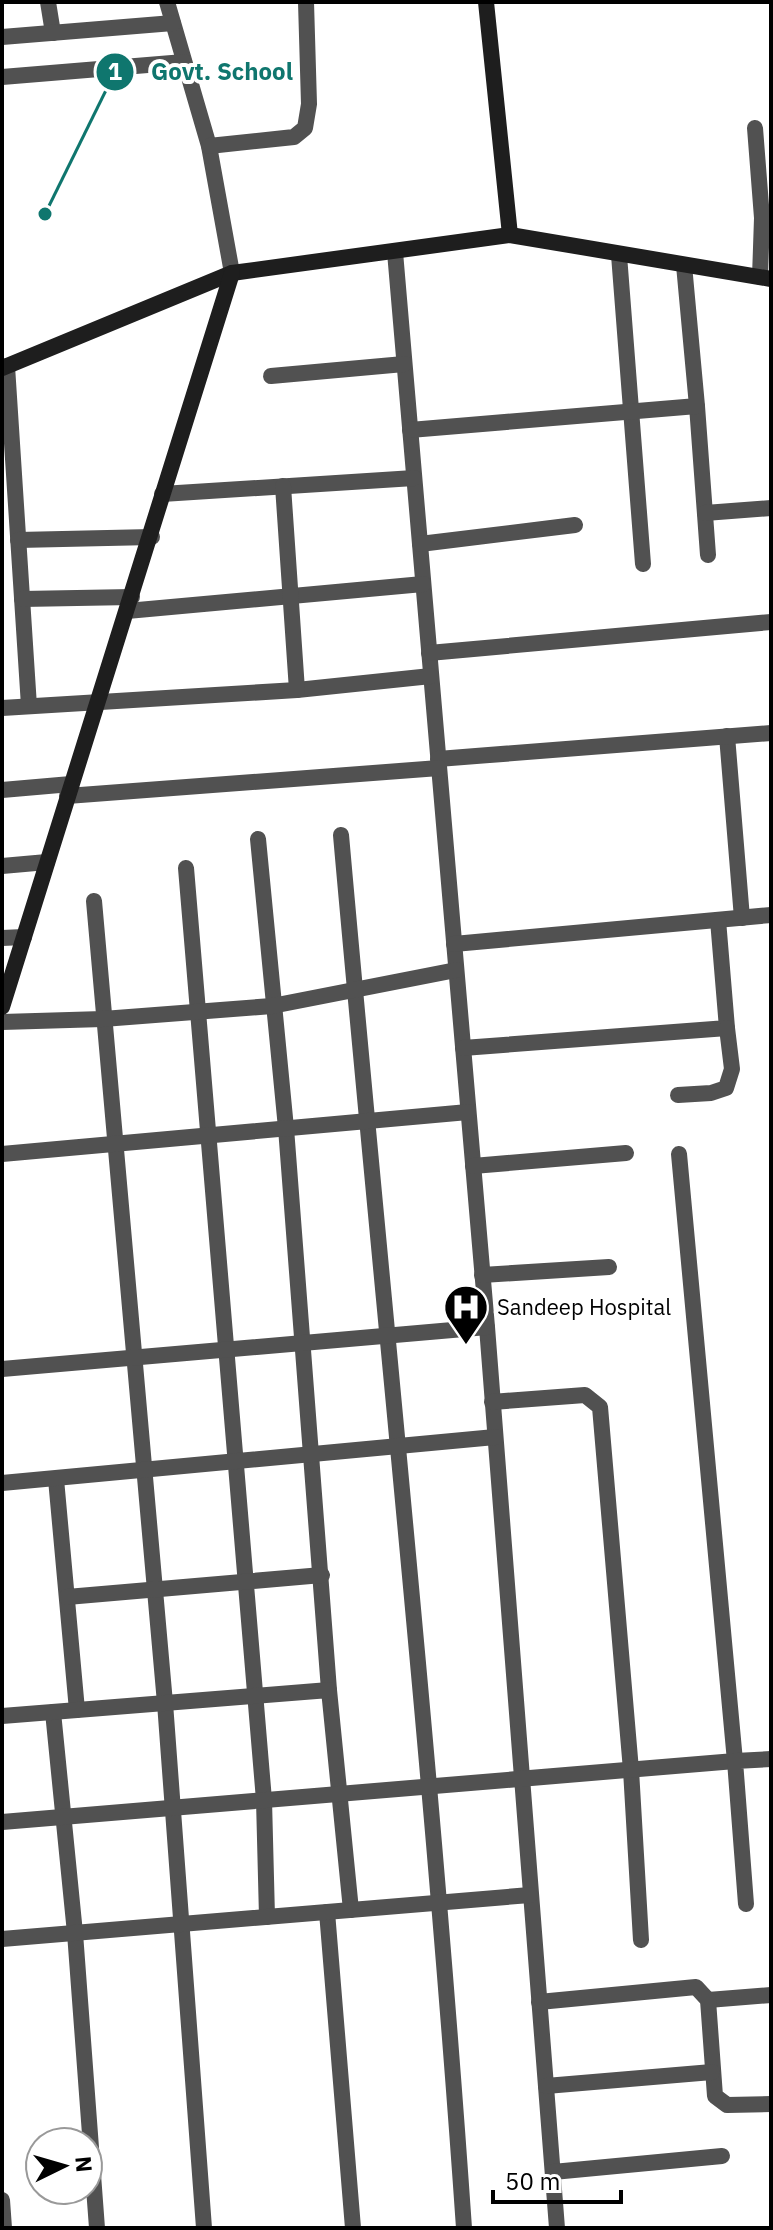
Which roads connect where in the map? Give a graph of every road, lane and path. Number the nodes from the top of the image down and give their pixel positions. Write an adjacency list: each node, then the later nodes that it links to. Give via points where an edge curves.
1 (48, 2): 6 (street)
2 (167, 2): 5 (street)
3 (306, 2): 11 (street, via 305,128 294,137)
4 (486, 2): 12 (street)
5 (173, 23): 6 (street); 8 (street)
6 (53, 33): 7 (street)
7 (2, 37)
8 (184, 62): 9 (street); 11 (street)
9 (2, 77)
10 (755, 128): 17 (street)
11 (209, 146): 16 (street)
12 (510, 235): 13 (street); 14 (street)
13 (395, 252): 16 (street); 18 (street)
14 (619, 255): 15 (street); 22 (street)
15 (684, 265): 17 (street); 21 (street)
16 (232, 273): 19 (street); 26 (street)
17 (766, 278)
18 (404, 364): 20 (street); 23 (street)
19 (4, 367): 31 (street)
20 (271, 376)
21 (697, 406): 22 (street); 28 (street)
22 (631, 410): 23 (street); 34 (street)
23 (410, 430): 24 (street)
24 (414, 478): 25 (street); 32 (street)
25 (283, 486): 26 (street); 36 (street)
26 (162, 494): 30 (street)
27 (771, 508): 28 (street)
28 (705, 513): 33 (street)
29 (575, 525): 32 (street)
30 (152, 537): 31 (street); 38 (street)
31 (18, 540): 37 (street)
32 (420, 544): 35 (street)
33 (708, 555)
34 (643, 564)
35 (423, 584): 36 (street); 40 (street)
36 (290, 598): 38 (street); 42 (street)
37 (22, 599): 38 (street); 44 (street)
38 (130, 604): 43 (street)
39 (771, 622): 40 (street)
40 (429, 653): 41 (street)
41 (431, 676): 42 (street); 48 (street)
42 (297, 690): 43 (street)
43 (98, 702): 44 (street); 50 (street)
44 (29, 706): 45 (street)
45 (2, 708)
46 (771, 733): 47 (street)
47 (727, 736): 48 (street); 58 (street)
48 (439, 764): 50 (street); 62 (street)
49 (2, 790): 50 (street)
50 (69, 790): 53 (street)
51 (341, 835): 64 (street)
52 (258, 839): 65 (street)
53 (47, 862): 54 (street); 60 (street)
54 (2, 866)
55 (186, 868): 67 (street)
56 (94, 901): 68 (street)
57 (771, 915): 58 (street)
58 (742, 918): 59 (street)
59 (718, 920): 62 (street); 70 (street)
60 (24, 937): 61 (street); 66 (street)
61 (2, 938)
62 (454, 944): 63 (street)
63 (456, 970): 64 (street); 71 (street)
64 (355, 990): 65 (street); 74 (street)
65 (272, 1006): 67 (street); 75 (street)
66 (2, 1007)
67 (198, 1012): 68 (street); 76 (street)
68 (103, 1019): 69 (street); 77 (street)
69 (2, 1022)
70 (727, 1028): 71 (street); 72 (street, via 732,1069 726,1088)
71 (463, 1048): 73 (street)
72 (678, 1095)
73 (468, 1112): 74 (street); 81 (street)
74 (368, 1121): 75 (street); 85 (street)
75 (286, 1128): 76 (street); 86 (street)
76 (208, 1135): 77 (street); 87 (street)
77 (117, 1143): 79 (street); 88 (street)
78 (626, 1153): 81 (street)
79 (2, 1154)
80 (679, 1154): 109 (street)
81 (473, 1166): 83 (street)
82 (609, 1267): 83 (street)
83 (482, 1275): 84 (street)
84 (487, 1327): 85 (street); 90 (street)
85 (385, 1336): 86 (street); 92 (street)
86 (300, 1343): 87 (street); 93 (street)
87 (226, 1350): 88 (street); 94 (street)
88 (136, 1357): 89 (street); 95 (street)
89 (2, 1369)
90 (492, 1402): 91 (street); 110 (street, via 585,1395 600,1407)
91 (495, 1437): 92 (street); 111 (street)
92 (396, 1446): 93 (street); 112 (street)
93 (313, 1453): 94 (street); 98 (street)
94 (235, 1460): 95 (street); 99 (street)
95 (142, 1468): 96 (street); 100 (street)
96 (56, 1479): 97 (street); 101 (street)
97 (2, 1483)
98 (322, 1575): 99 (street); 102 (street)
99 (246, 1581): 100 (street); 103 (street)
100 (155, 1589): 101 (street); 104 (street)
101 (67, 1597): 105 (street)
102 (329, 1690): 103 (street); 113 (street)
103 (255, 1696): 104 (street); 114 (street)
104 (165, 1703): 105 (street); 115 (street)
105 (77, 1710): 106 (street)
106 (53, 1712): 107 (street); 116 (street)
107 (2, 1716)
108 (771, 1759): 109 (street)
109 (735, 1761): 110 (street); 120 (street)
110 (631, 1770): 111 (street); 127 (street)
111 (522, 1779): 112 (street); 118 (street)
112 (430, 1787): 113 (street); 119 (street)
113 (338, 1794): 114 (street); 121 (street)
114 (264, 1800): 115 (street); 123 (street)
115 (173, 1808): 116 (street); 124 (street)
116 (64, 1817): 117 (street); 125 (street)
117 (2, 1822)
118 (530, 1895): 119 (street); 130 (street)
119 (441, 1902): 121 (street); 141 (street)
120 (746, 1904)
121 (351, 1910): 122 (street)
122 (327, 1912): 123 (street); 140 (street)
123 (267, 1917): 124 (street)
124 (180, 1924): 125 (street); 139 (street)
125 (75, 1933): 126 (street); 138 (street)
126 (2, 1939)
127 (641, 1940)
128 (771, 1995): 129 (street)
129 (708, 2000): 130 (street, via 696,1987 687,1987); 131 (street)
130 (539, 2002): 132 (street)
131 (712, 2072): 132 (street); 133 (street, via 720,2102)
132 (546, 2086): 135 (street)
133 (771, 2104)
134 (722, 2156): 135 (street)
135 (553, 2172): 142 (street)
136 (2, 2200): 137 (street)
137 (4, 2228)
138 (97, 2228)
139 (204, 2228)
140 (353, 2228)
141 (464, 2228)
142 (557, 2228)

